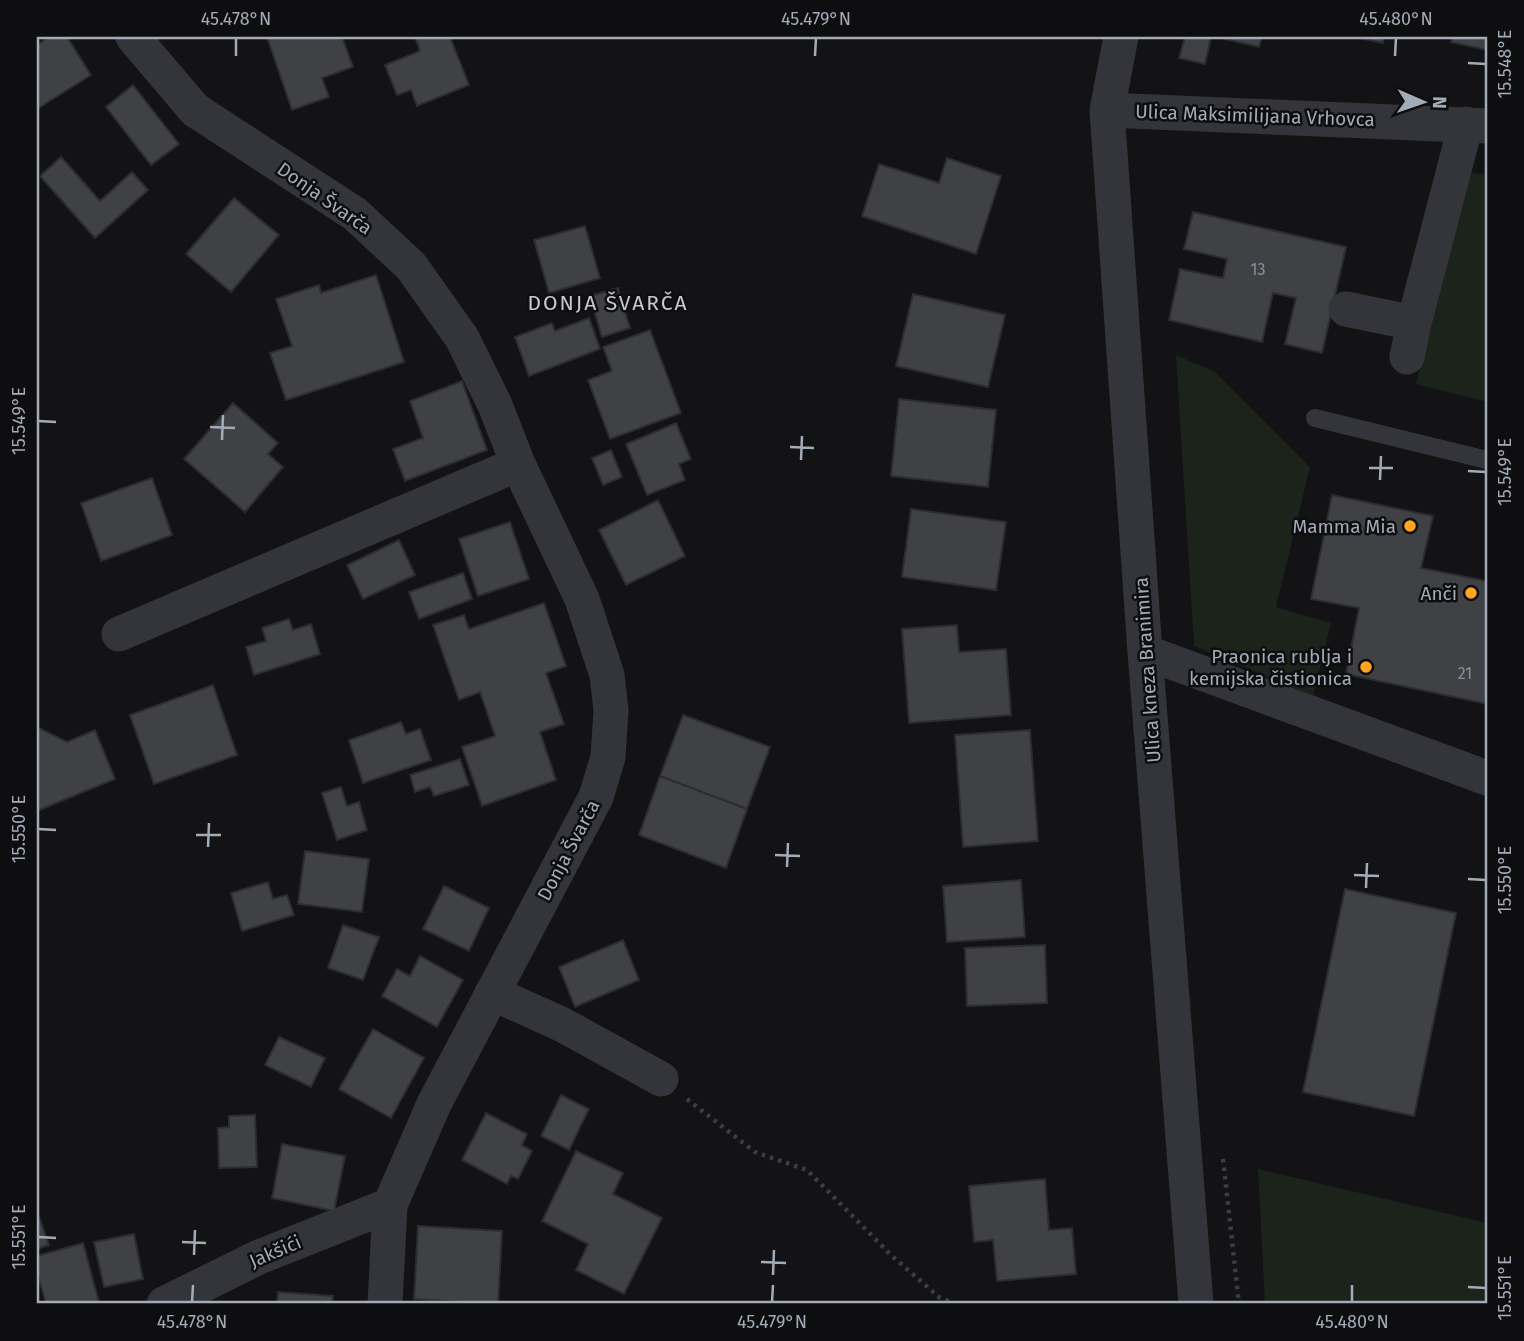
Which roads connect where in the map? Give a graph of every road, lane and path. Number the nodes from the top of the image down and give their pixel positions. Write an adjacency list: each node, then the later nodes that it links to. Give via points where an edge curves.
1 (133, 37): 10 (street, Donja Švarča, via 195,110 355,214 411,266 462,338)
2 (1121, 37): 3 (street, Ulica kneza Branimira)
3 (1107, 110): 4 (street, Ulica Maksimilijana Vrhovca); 12 (street, Ulica kneza Branimira)
4 (1477, 125): 6 (street)
5 (1346, 309): 6 (street)
6 (1414, 323): 7 (street)
7 (1407, 357)
8 (1315, 418): 9 (lane)
9 (1487, 460)
10 (518, 464): 11 (street); 14 (street, Donja Švarča, via 583,599 607,675 611,710 608,757 596,797)
11 (119, 634)
12 (1145, 652): 13 (street); 20 (street, Ulica kneza Branimira)
13 (1487, 778)
14 (492, 993): 15 (street); 16 (street, Donja Švarča, via 434,1104)
15 (662, 1079): 19 (path, via 755,1152 807,1170 891,1255 940,1298)
16 (390, 1205): 17 (street, Jakšići, via 259,1257); 18 (street, Donja Švarča)
17 (164, 1304)
18 (385, 1304)
19 (956, 1304)
20 (1196, 1304)

